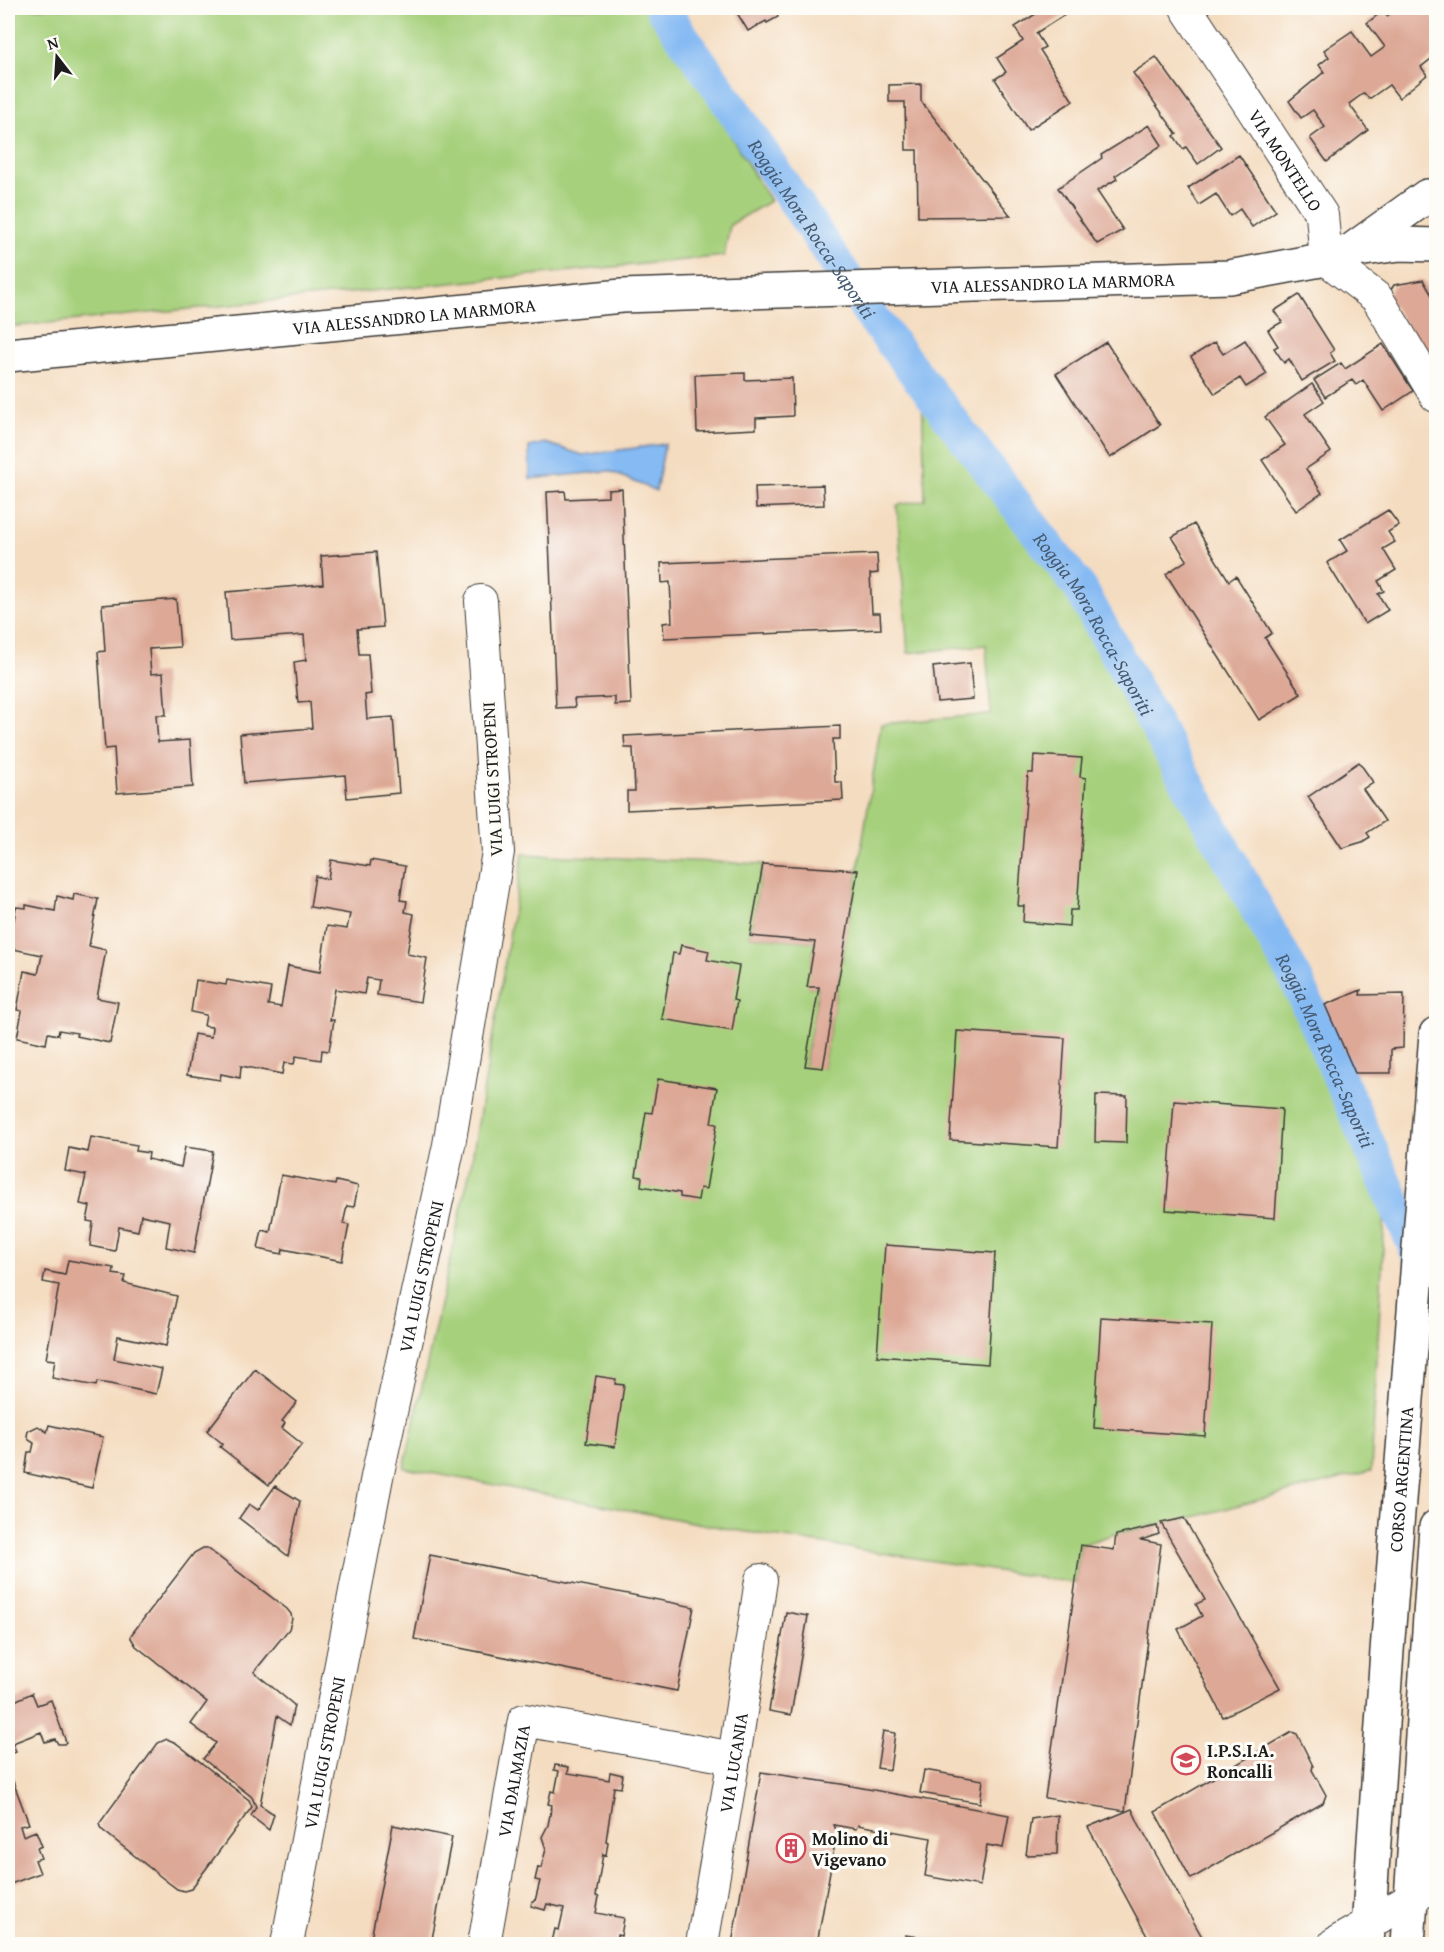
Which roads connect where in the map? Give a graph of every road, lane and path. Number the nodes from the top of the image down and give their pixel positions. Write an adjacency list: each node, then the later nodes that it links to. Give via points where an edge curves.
1 (1186, 8): 5 (street, VIA MONTELLO, via 1322,215)
2 (1432, 185): 3 (street, via 1426,215); 5 (street)
3 (1437, 240)
4 (1437, 244): 5 (street, via 1400,244)
5 (1338, 255): 6 (street, VIA ALESSANDRO LA MARMORA, via 1229,277 622,296); 7 (street, via 1377,298)
6 (8, 355)
7 (1437, 396)
8 (481, 601): 15 (street, VIA LUIGI STROPENI, via 498,852 449,1145 377,1477)
9 (1437, 1034): 14 (street, CORSO ARGENTINA)
10 (1437, 1527): 13 (street)
11 (761, 1580): 12 (street, VIA LUCANIA)
12 (734, 1758): 16 (street, VIA DALMAZIA, via 524,1720); 17 (street, VIA LUCANIA)
13 (1424, 1891): 14 (street); 19 (street)
14 (1368, 1934): 18 (street)
15 (287, 1944)
16 (484, 1944)
17 (702, 1944)
18 (1334, 1944)
19 (1408, 1944)

